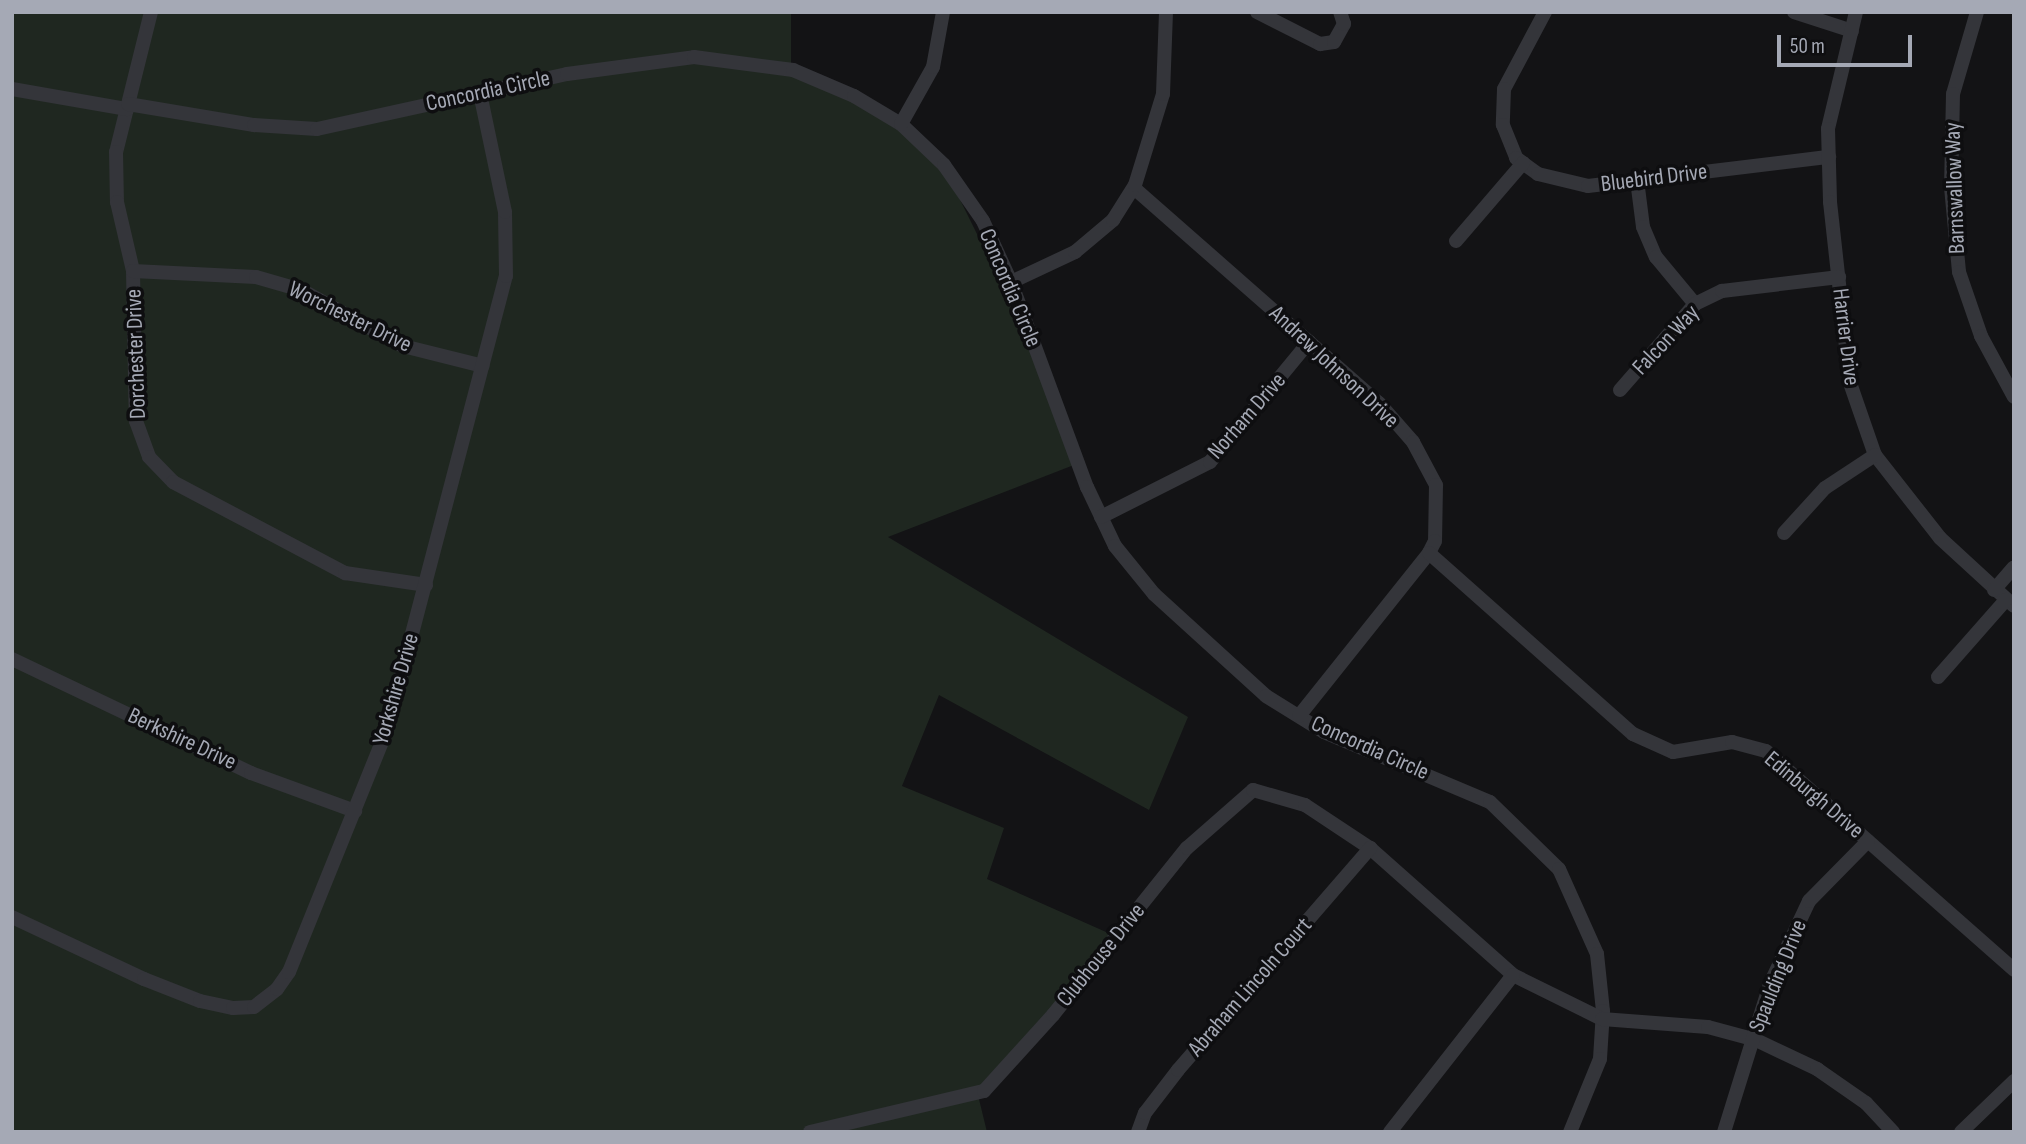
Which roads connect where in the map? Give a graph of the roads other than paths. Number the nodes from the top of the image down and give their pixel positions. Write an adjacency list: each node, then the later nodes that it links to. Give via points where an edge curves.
1 (151, 12): 13 (street, Dorchester Drive)
2 (943, 12): 14 (street, via 933,67)
3 (1166, 12): 18 (street, via 1163,94)
4 (1257, 12): 5 (street, via 1320,44 1334,42 1344,24)
5 (1340, 12)
6 (1545, 12): 16 (street, via 1504,89 1503,125)
7 (1794, 12): 10 (street)
8 (1856, 12): 10 (street, Harrier Drive)
9 (1977, 12): 27 (street, Barnswallow Way, via 1953,94 1951,187 1958,260 1981,336)
10 (1852, 31): 15 (street, Harrier Drive, via 1828,129)
11 (12, 89): 13 (street, Concordia Circle)
12 (480, 93): 13 (street, Concordia Circle, via 317,129); 14 (street, Concordia Circle, via 660,59 723,59 793,70 854,96); 25 (street, Yorkshire Drive, via 505,212 506,276)
13 (128, 107): 20 (street, Dorchester Drive, via 116,152 117,202)
14 (901, 124): 22 (street, Concordia Circle, via 944,165 983,221)
15 (1829, 157): 17 (street, Bluebird Drive); 21 (street, Harrier Drive)
16 (1523, 163): 17 (street, Bluebird Drive, via 1538,174 1588,186); 19 (street)
17 (1637, 180): 23 (street, via 1643,227 1656,257)
18 (1134, 188): 22 (street, via 1113,220 1075,252); 24 (street, Andrew Johnson Drive)
19 (1455, 241)
20 (132, 271): 25 (street, Worchester Drive, via 256,276 300,289 403,346); 33 (street, Dorchester Drive, via 136,421 157,465 173,482 345,573)
21 (1839, 277): 23 (street, Falcon Way, via 1721,291); 28 (street, Harrier Drive, via 1850,383)
22 (1012, 282): 29 (street, Concordia Circle)
23 (1695, 304): 26 (street, Falcon Way)
24 (1309, 342): 29 (street, Norham Drive, via 1210,462); 31 (street, Andrew Johnson Drive, via 1379,403 1413,442 1436,485 1435,541)
25 (482, 366): 33 (street, Yorkshire Drive)
26 (1620, 390)
27 (2014, 397)
28 (1875, 456): 30 (street, via 1825,488); 34 (street, Harrier Drive, via 1940,538)
29 (1101, 517): 38 (street, Concordia Circle, via 1115,546 1154,594 1266,696)
30 (1784, 533)
31 (1429, 553): 38 (street, Andrew Johnson Drive); 40 (street, Edinburgh Drive, via 1633,734 1673,752 1732,742 1766,751)
32 (2014, 567): 34 (street)
33 (426, 585): 39 (street, Yorkshire Drive, via 387,729)
34 (1994, 590): 35 (street, Harrier Drive)
35 (2010, 603): 37 (street)
36 (12, 659): 39 (street, Berkshire Drive, via 251,772)
37 (1938, 677)
38 (1299, 716): 45 (street, Concordia Circle, via 1324,732 1490,802 1523,829 1559,869 1597,954)
39 (355, 811): 42 (street, Yorkshire Drive, via 289,972 277,989 254,1007 200,1001 66,945)
40 (1868, 841): 43 (street, Edinburgh Drive); 46 (street, Spaulding Drive, via 1809,901 1770,984)
41 (1370, 848): 44 (street); 48 (street, Clubhouse Drive, via 1305,805 1253,790 1187,848 1053,1015 984,1091); 49 (street, Abraham Lincoln Court, via 1178,1070 1145,1113)
42 (12, 917)
43 (2014, 970)
44 (1513, 975): 45 (street); 50 (street)
45 (1602, 1019): 46 (street, via 1708,1027); 51 (street, Concordia Circle, via 1600,1059)
46 (1753, 1039): 52 (street, Spaulding Drive); 53 (street, via 1817,1069 1866,1103)
47 (2014, 1081): 54 (street)
48 (810, 1132)
49 (1138, 1132)
50 (1390, 1132)
51 (1570, 1132)
52 (1724, 1132)
53 (1893, 1132)
54 (1961, 1132)

